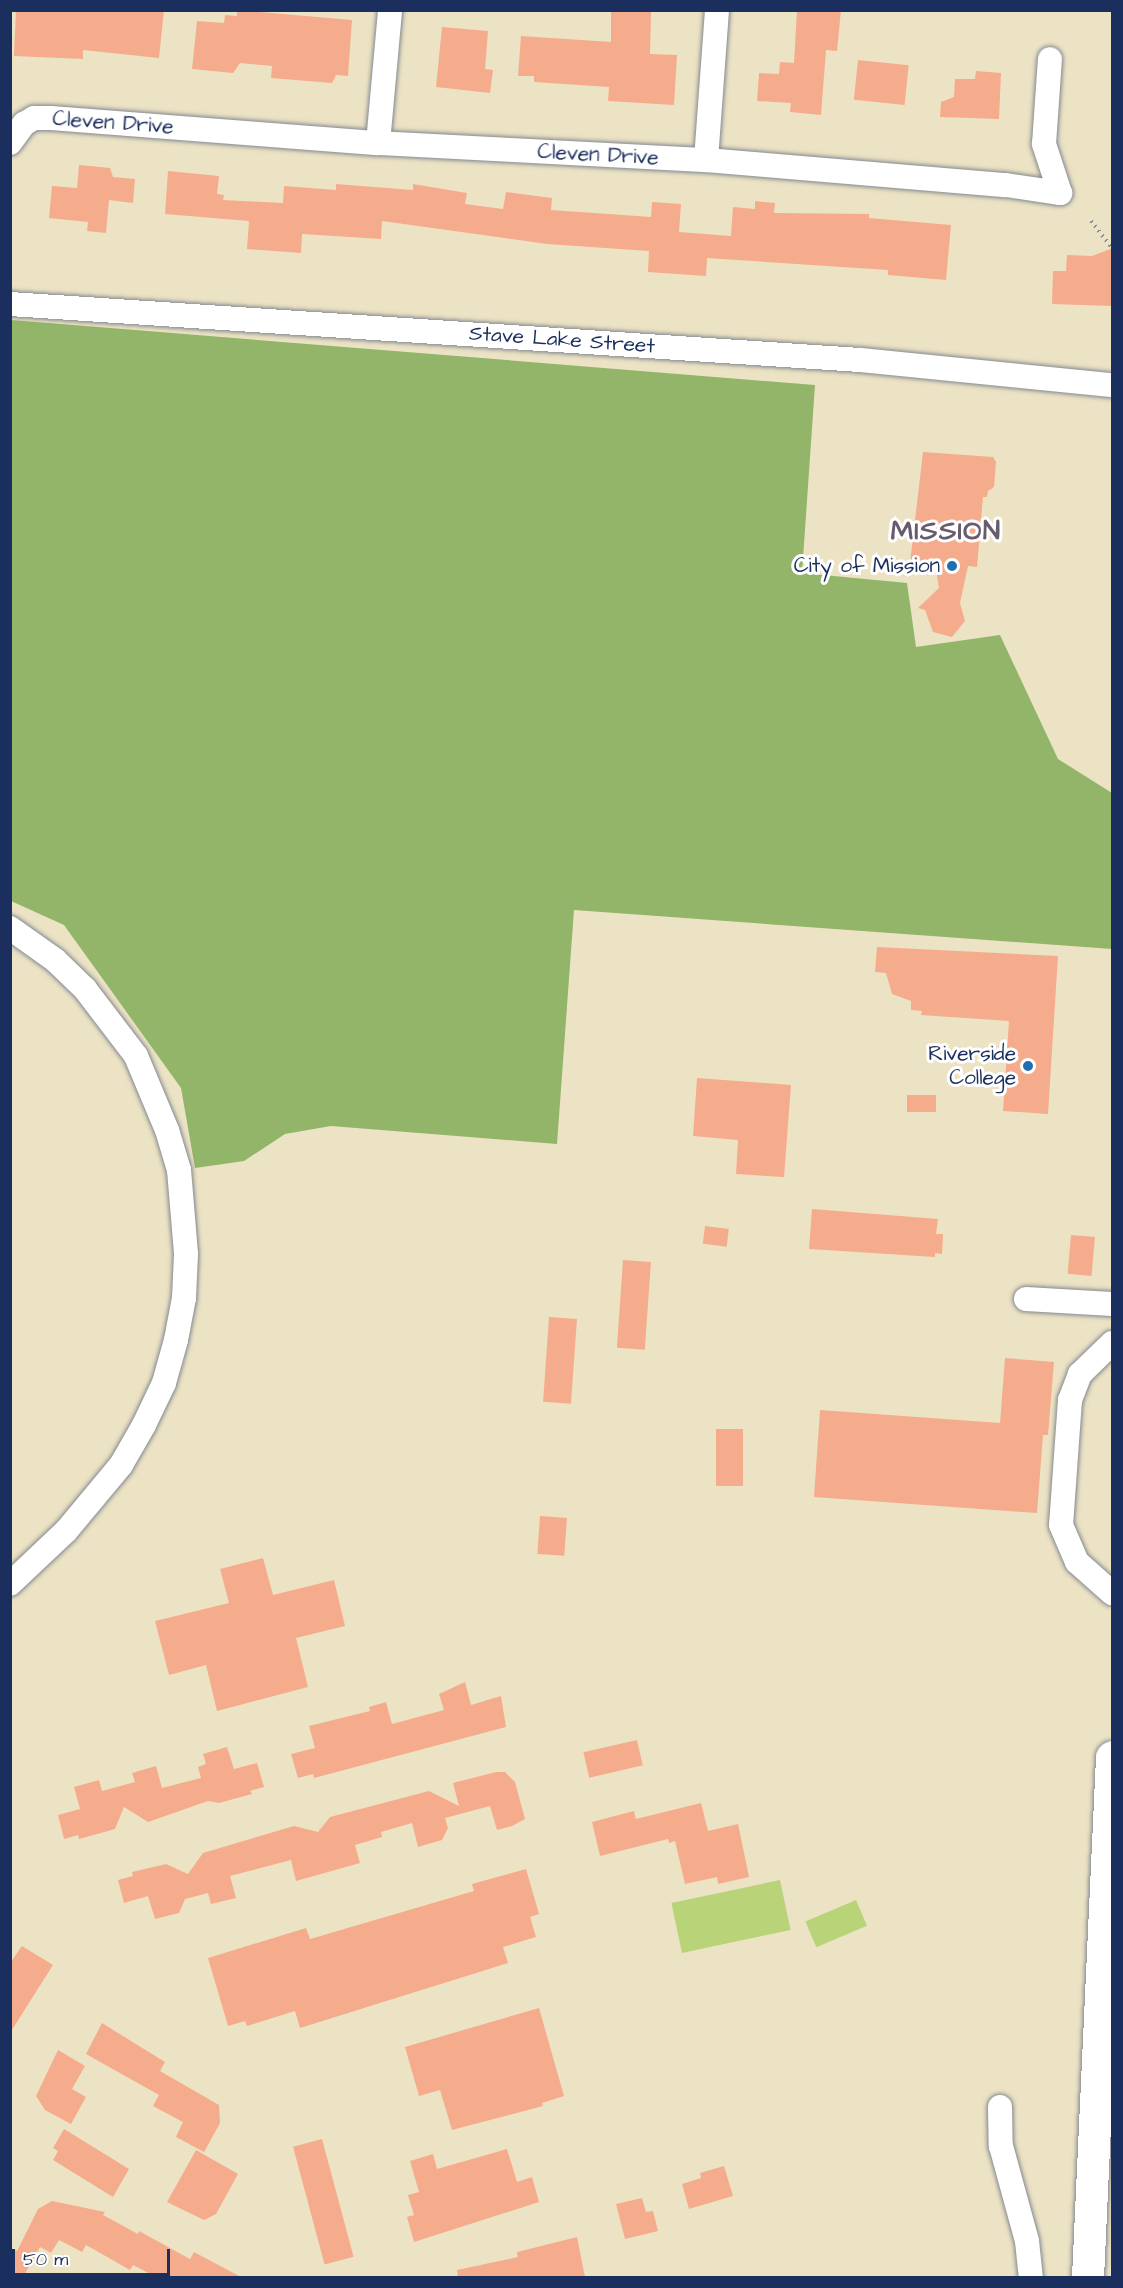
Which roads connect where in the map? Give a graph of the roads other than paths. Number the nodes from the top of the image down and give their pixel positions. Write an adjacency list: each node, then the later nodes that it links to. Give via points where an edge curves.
1 (390, 10): 5 (street)
2 (717, 10): 6 (street)
3 (1050, 59): 6 (street, Cleven Drive, via 1044,144 1060,193)
4 (10, 143): 5 (street, Cleven Drive, via 24,124 34,118)
5 (378, 143): 6 (street, Cleven Drive)
6 (706, 160)
7 (10, 304): 8 (street, Stave Lake Street, via 860,360)
8 (1113, 385)
9 (10, 928): 13 (street, via 55,960 85,989 136,1056 168,1130 179,1170 186,1254 184,1298 176,1340 164,1383 144,1425 121,1465 66,1531)
10 (1026, 1299): 11 (street)
11 (1113, 1304)
12 (1113, 1343): 14 (street, via 1080,1374 1070,1400 1061,1525 1077,1562)
13 (10, 1584)
14 (1113, 1593)
15 (1113, 1758): 18 (main road)
16 (1000, 2107): 17 (street, via 1001,2146 1028,2241)
17 (1031, 2277)
18 (1088, 2277)

